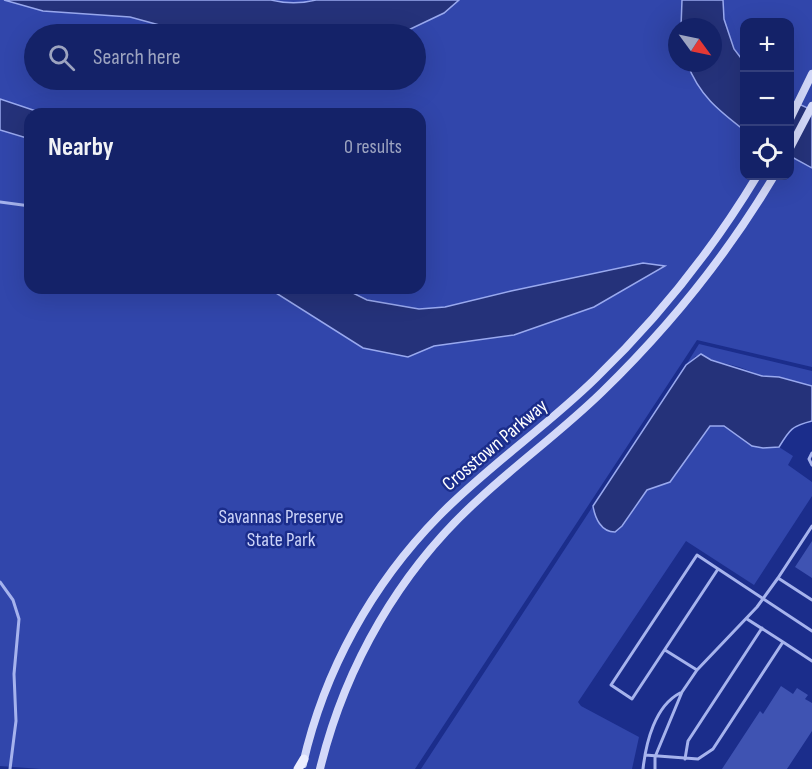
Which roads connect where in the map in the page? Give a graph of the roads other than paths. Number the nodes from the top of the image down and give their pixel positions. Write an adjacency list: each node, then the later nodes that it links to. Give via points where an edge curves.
1 (812, 74): 3 (main road)
2 (812, 106): 4 (main road)
3 (794, 109)
4 (794, 139)
5 (755, 180): 28 (main road, Crosstown Parkway, via 710,247 649,323 573,400 439,516 388,577 350,637 323,698)
6 (771, 180): 30 (main road, Crosstown Parkway, via 719,258 628,366 588,406 454,522 411,574 366,645 342,698)
7 (0, 202): 8 (lane)
8 (24, 205)
9 (812, 453): 10 (lane)
10 (812, 465)
11 (812, 526): 13 (lane)
12 (718, 569): 15 (lane); 21 (lane); 21 (lane, via 697,555 611,685 632,699)
13 (778, 578): 15 (lane); 16 (lane)
14 (0, 582): 29 (lane, via 13,600 19,619 14,674 16,721)
15 (762, 599): 17 (lane); 19 (lane)
16 (812, 600)
17 (747, 618): 18 (lane); 23 (lane)
18 (762, 628): 20 (lane); 27 (lane, via 688,741)
19 (812, 631)
20 (783, 642): 22 (lane); 27 (lane, via 712,749 698,759)
21 (665, 650): 23 (lane)
22 (812, 661)
23 (697, 670): 24 (lane)
24 (682, 692): 25 (lane, via 670,699 655,723); 26 (lane)
25 (645, 755): 26 (lane); 31 (lane)
26 (655, 757): 27 (lane); 32 (lane)
27 (685, 759)
28 (302, 766)
29 (10, 769)
30 (320, 769)
31 (643, 769)
32 (655, 769)

